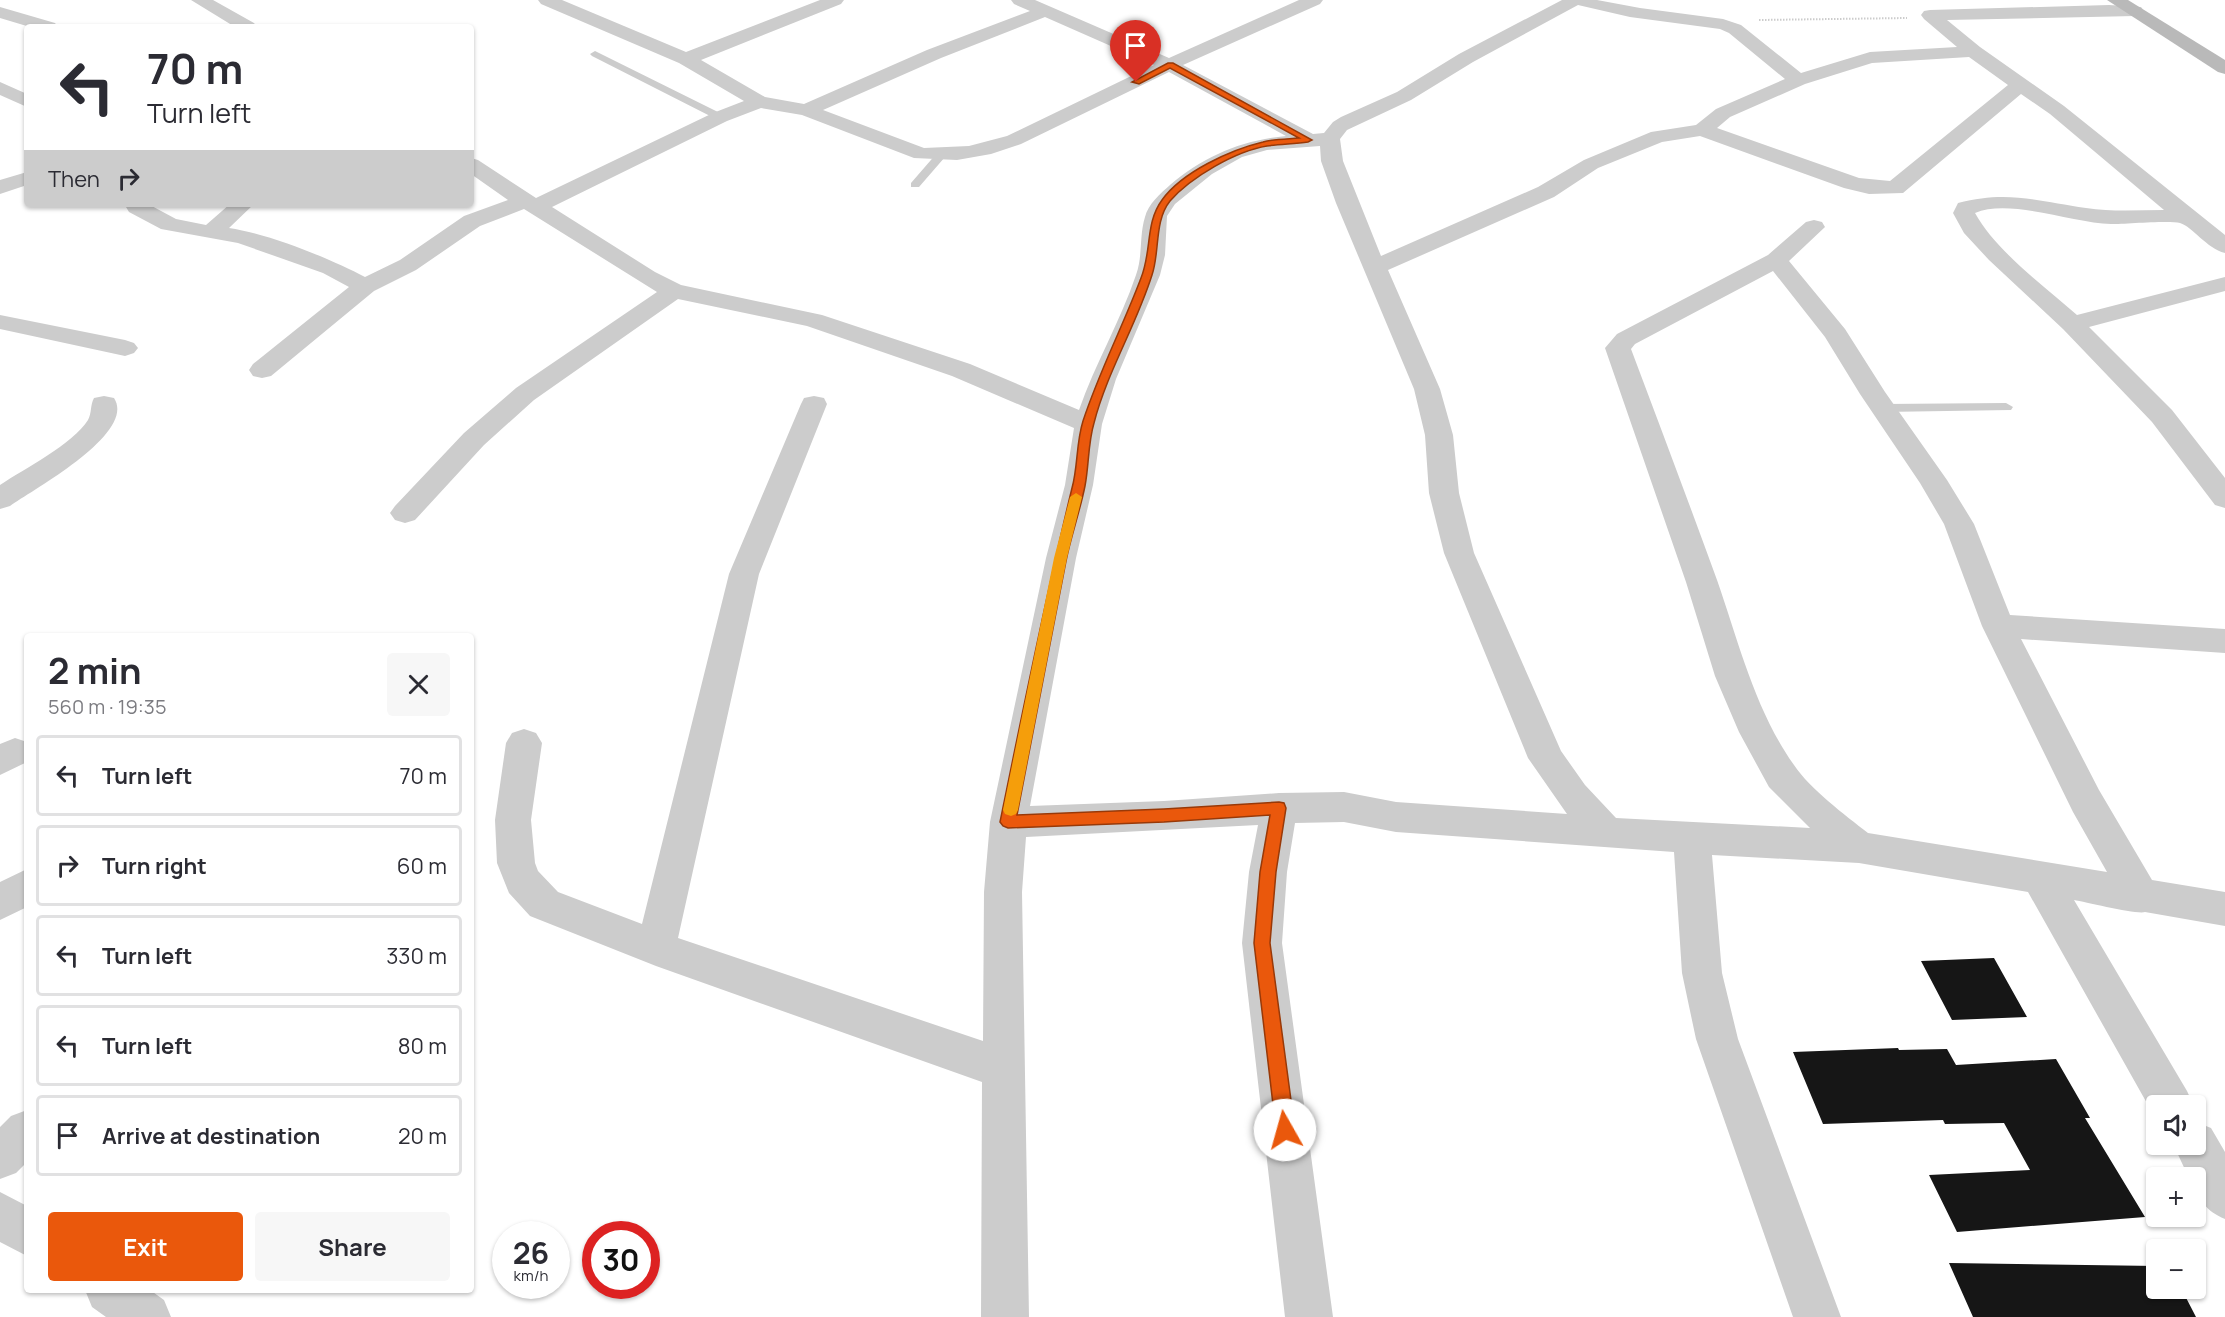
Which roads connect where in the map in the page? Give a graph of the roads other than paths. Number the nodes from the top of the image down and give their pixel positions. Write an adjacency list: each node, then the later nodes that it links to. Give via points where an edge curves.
1 (200, 0): 16 (street)
2 (547, 0): 19 (street)
3 (790, 0): 10 (street)
4 (835, 0): 10 (street)
5 (1020, 0): 11 (street)
6 (1314, 0): 14 (street)
7 (1576, 0): 22 (street, via 1627,11 1714,21 1735,29); 30 (street)
8 (2116, 0): 12 (street)
9 (1266, 4): 14 (street)
10 (810, 9): 19 (street)
11 (1045, 11): 20 (street); 27 (street)
12 (2135, 11): 17 (street, via 1926,13); 21 (street)
13 (0, 12): 15 (street)
14 (1286, 12): 20 (street)
15 (39, 24)
16 (243, 24)
17 (1973, 51): 22 (street, via 1870,58); 23 (street)
18 (595, 54): 28 (lane)
19 (686, 59): 26 (street)
20 (1170, 65): 30 (street); 31 (street, via 992,148)
21 (2225, 68)
22 (1798, 80): 29 (street, via 1723,113)
23 (2021, 84): 29 (street, via 1896,188 1852,183); 39 (street)
24 (0, 88): 25 (street)
25 (24, 100)
26 (759, 102): 27 (street); 28 (street)
27 (806, 110): 31 (street, via 921,154)
28 (720, 117): 36 (street)
29 (1702, 130): 44 (street, via 1658,136 1591,164 1546,192)
30 (1319, 140): 44 (street, via 1332,161); 56 (street, via 1265,144 1235,153 1204,169 1166,200 1156,216 1148,275)
31 (941, 155): 34 (lane)
32 (474, 166): 36 (street)
33 (24, 179): 35 (street)
34 (915, 184)
35 (0, 187)
36 (531, 204): 46 (street, via 472,221 408,265); 47 (street)
37 (136, 207): 41 (street, via 169,224)
38 (240, 207): 41 (street)
39 (2185, 216): 42 (street); 49 (street, via 2103,217 1999,202 1966,208 1964,213 1972,228)
40 (1814, 227): 43 (street)
41 (211, 234): 46 (street, via 242,237 330,268)
42 (2225, 246)
43 (1776, 260): 55 (street, via 1836,334); 67 (street, via 1626,339 1618,348 1732,676 1756,732 1782,777 1829,824)
44 (1376, 267): 65 (street, via 1427,389 1439,435 1443,493 1459,553 1546,758 1572,795)
45 (2225, 284): 49 (street)
46 (365, 286): 51 (street)
47 (674, 291): 56 (street, via 813,320 961,370); 59 (street, via 525,393 474,439)
48 (0, 322): 50 (street)
49 (2072, 324): 57 (street, via 2162,416)
50 (125, 348)
51 (262, 370)
52 (104, 404): 58 (street, via 103,419 87,441)
53 (814, 404): 73 (street, via 744,574)
54 (2006, 407): 55 (lane)
55 (1883, 408): 60 (street, via 1959,524)
56 (1088, 424): 64 (street, via 1079,485)
57 (2225, 498)
58 (0, 499)
59 (405, 513)
60 (1998, 626): 61 (street); 70 (street, via 2086,801)
61 (2225, 642)
62 (524, 743): 73 (street, via 513,820 516,863 523,881 544,904)
63 (1279, 808): 64 (street); 65 (street, via 1344,807 1396,817); 85 (street, via 1262,943)
64 (1008, 822): 74 (street, via 1003,892)
65 (1607, 833): 66 (street)
66 (1692, 838): 67 (street); 86 (street, via 1702,973 1717,1039)
67 (1859, 847): 68 (street)
68 (2041, 879): 70 (street); 75 (street)
69 (24, 888): 71 (street)
70 (2140, 897): 72 (street)
71 (0, 903)
72 (2225, 909)
73 (656, 948): 74 (street)
74 (1003, 1069): 84 (street)
75 (2166, 1095)
76 (24, 1135): 78 (street)
77 (2201, 1155): 79 (street)
78 (0, 1157)
79 (2225, 1196)
80 (0, 1215): 81 (street)
81 (24, 1231)
82 (113, 1293): 83 (street)
83 (147, 1317)
84 (1005, 1317)
85 (1309, 1317)
86 (1817, 1317)

